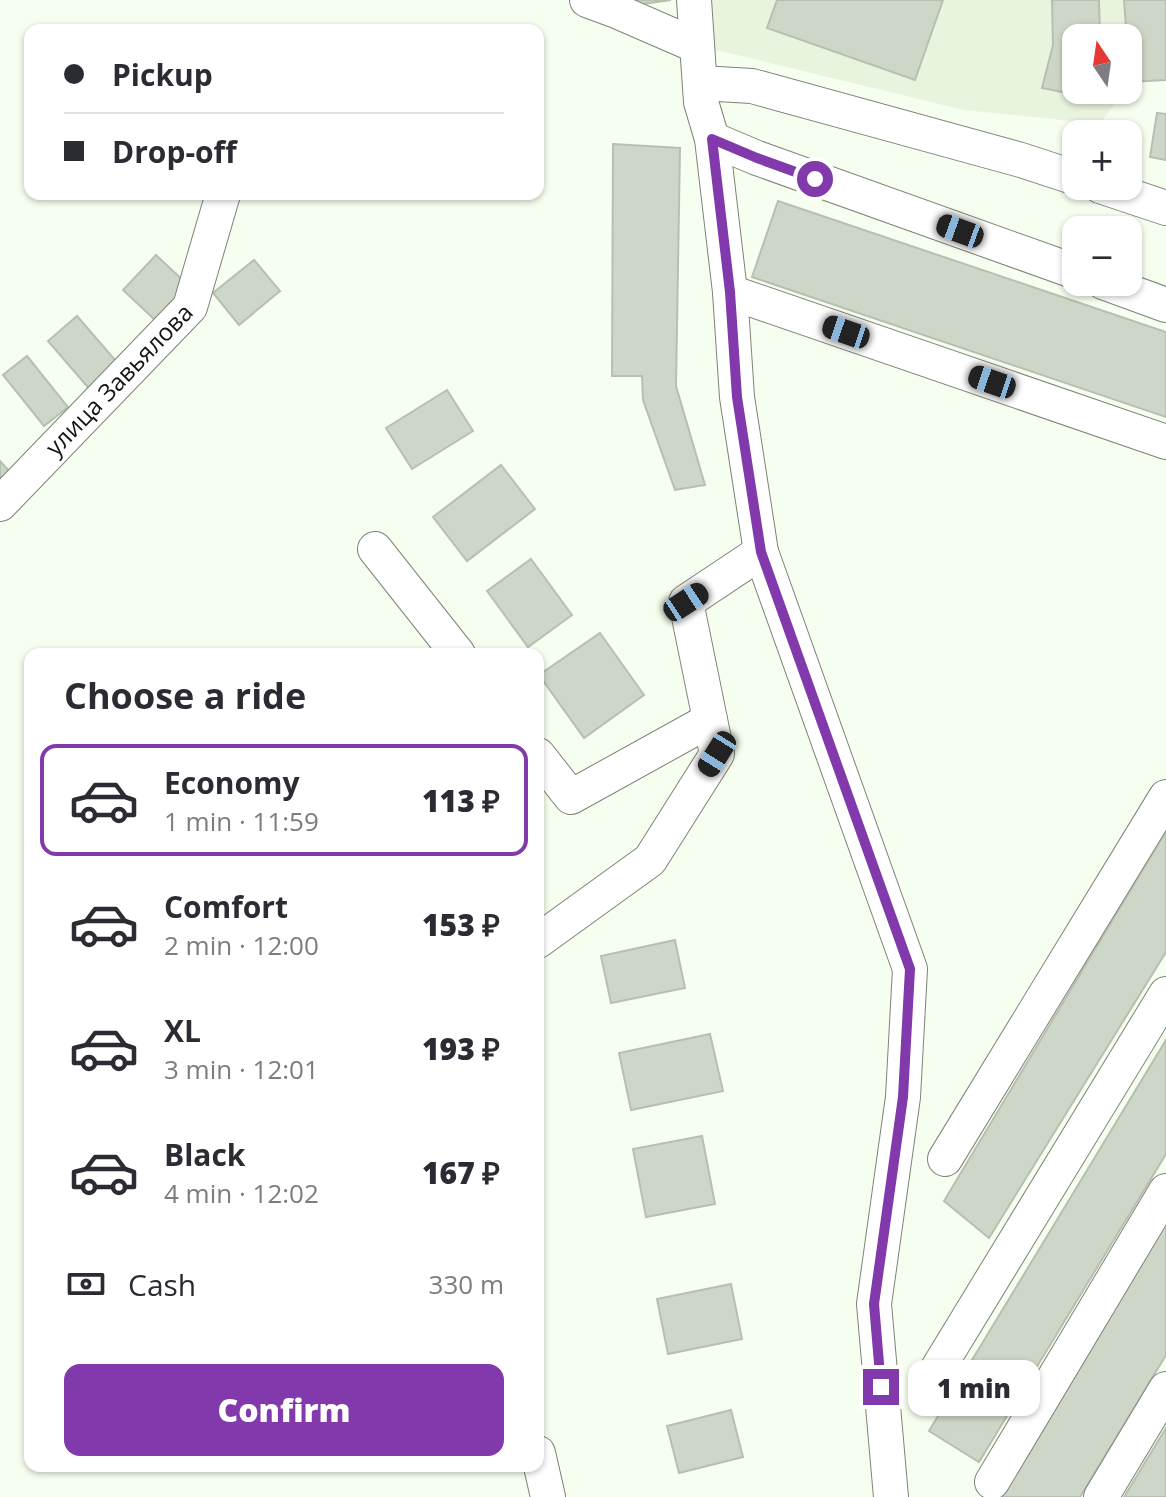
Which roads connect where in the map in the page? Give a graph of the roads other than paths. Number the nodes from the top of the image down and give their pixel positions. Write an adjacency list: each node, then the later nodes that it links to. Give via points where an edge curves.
1 (694, 0): 3 (street)
2 (605, 3): 3 (street)
3 (697, 46): 4 (street)
4 (700, 83): 5 (street); 6 (street, via 752,86)
5 (712, 139): 10 (street); 11 (street)
6 (1062, 173)
7 (221, 200): 15 (street, улица Завьялова, via 190,307)
8 (1142, 200): 9 (street)
9 (1166, 208)
10 (1062, 267)
11 (730, 292): 14 (street); 17 (street, via 737,397)
12 (1141, 296): 13 (street)
13 (1166, 305)
14 (1166, 442)
15 (0, 504)
16 (375, 549): 18 (street)
17 (761, 552): 19 (street, via 686,602); 31 (street, via 910,969 903,1097 874,1304)
18 (453, 648)
19 (710, 720): 20 (street, via 571,797); 22 (street, via 717,754 650,860)
20 (544, 763)
21 (1166, 797): 24 (street)
22 (544, 937)
23 (1166, 994): 26 (street)
24 (945, 1159)
25 (1166, 1191): 29 (street)
26 (935, 1373)
27 (1166, 1389): 32 (street)
28 (542, 1472): 30 (street)
29 (992, 1482)
30 (548, 1497)
31 (891, 1497)
32 (1101, 1497)

